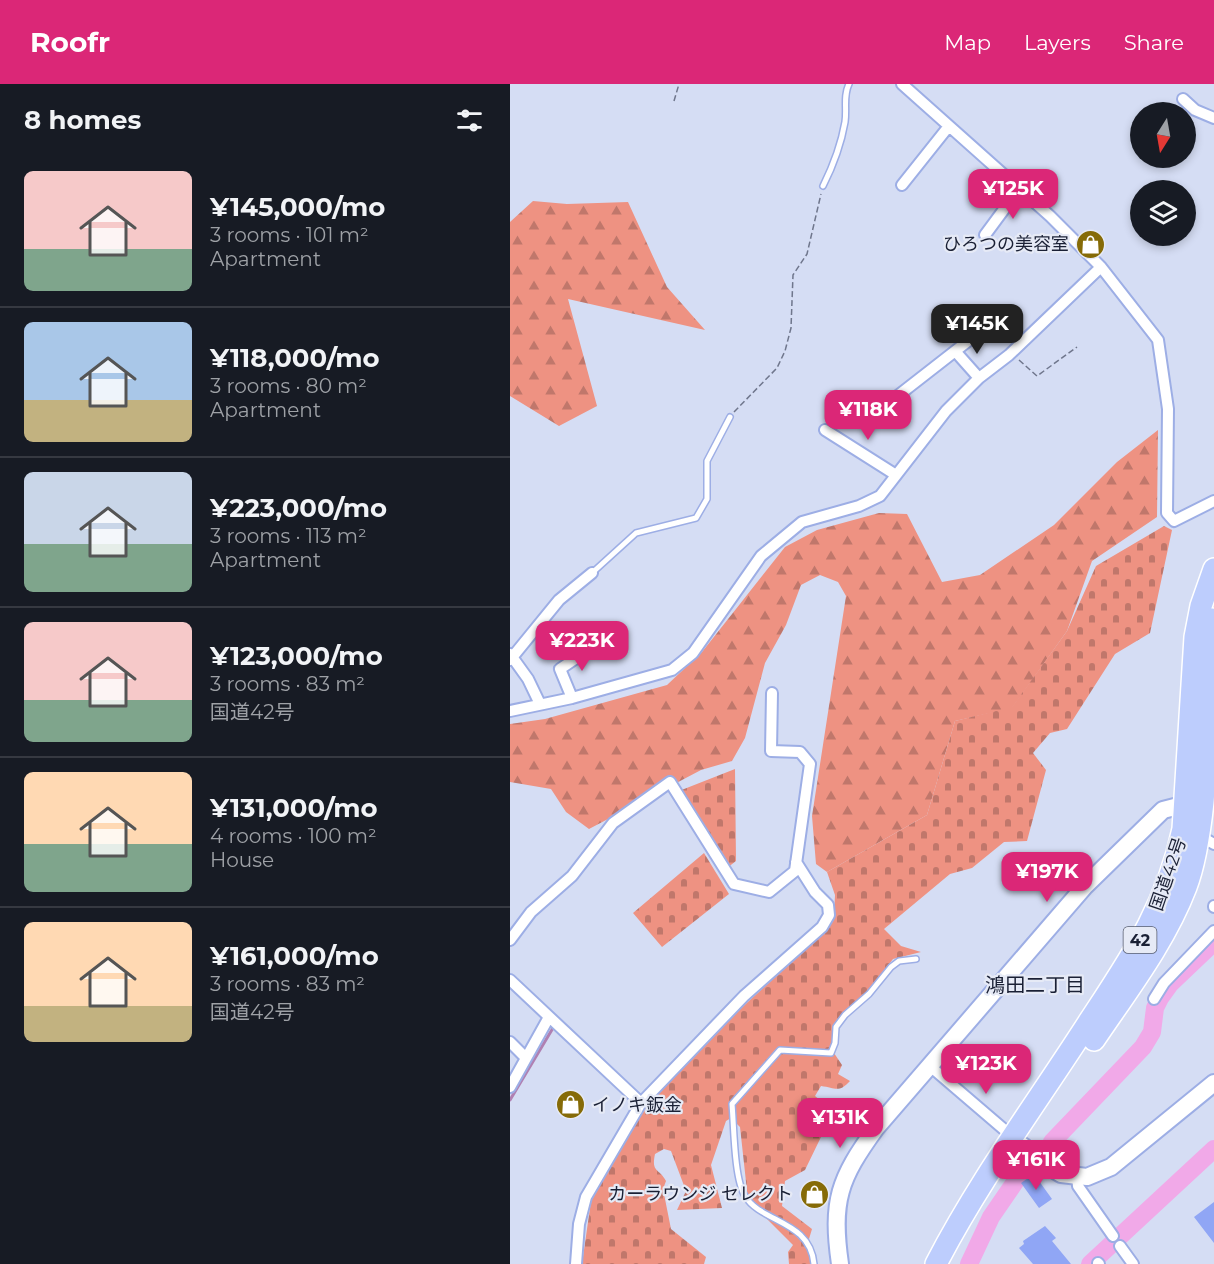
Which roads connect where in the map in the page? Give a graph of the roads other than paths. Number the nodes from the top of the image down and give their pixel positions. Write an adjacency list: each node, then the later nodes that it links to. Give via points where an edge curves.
1 (849, 84): 7 (lane, via 842,133 833,167)
2 (902, 84): 5 (street)
3 (1183, 99): 4 (street, via 1195,110)
4 (1214, 118)
5 (949, 126): 6 (street); 8 (street)
6 (902, 185)
7 (823, 186)
8 (1019, 189): 9 (street); 10 (street)
9 (985, 235)
10 (1101, 267): 13 (street, via 1011,353); 18 (street, via 1158,340 1168,409 1167,513 1174,521)
11 (977, 334): 12 (street)
12 (955, 351): 13 (street); 15 (street)
13 (979, 378): 17 (street, via 946,411)
14 (730, 417): 20 (lane, via 707,460 706,499 696,518 636,533)
15 (868, 419)
16 (825, 430): 17 (street)
17 (896, 476): 25 (street, via 880,496 802,522 761,556 693,653 672,670)
18 (1214, 501)
19 (1214, 570): 28 (highway, 国道42号 / 42, via 1201,606 1191,671)
20 (592, 573): 23 (street, via 559,600)
21 (1214, 610): 28 (highway, 国道42号 / 42)
22 (594, 646): 25 (street, via 560,669)
23 (511, 657): 26 (street)
24 (772, 693): 30 (street, via 771,751 800,752 810,764)
25 (572, 698): 26 (street)
26 (540, 704): 27 (street)
27 (510, 711)
28 (1204, 715): 29 (highway, 国道42号 / 42)
29 (1195, 802): 39 (street, via 1162,810 1085,886); 43 (highway, 国道42号 / 42, via 1197,845 1175,913 1138,974)
30 (796, 862): 32 (street, via 795,871 770,892 734,884 670,782 613,823 572,876 531,912); 42 (street, via 828,905 829,915 822,927 744,996)
31 (1214, 931): 35 (street, via 1164,983)
32 (510, 940)
33 (916, 959): 48 (lane, via 899,961 891,967 845,1015 836,1027 831,1053 780,1050 732,1104 745,1197 807,1241)
34 (510, 980): 36 (street)
35 (1154, 999)
36 (549, 1017): 38 (street); 42 (street)
37 (510, 1042): 38 (street)
38 (526, 1058): 41 (street)
39 (930, 1066): 43 (street); 49 (street, via 876,1128 840,1188 836,1214)
40 (1214, 1083): 44 (street, via 1111,1167)
41 (510, 1087)
42 (641, 1103): 47 (street, via 586,1197)
43 (1018, 1142): 44 (street, via 1061,1174); 50 (highway, 国道42号 / 42, via 972,1200); 51 (highway, 国道42号 / 42)
44 (1077, 1176): 45 (street, via 1078,1186)
45 (1113, 1236)
46 (1120, 1246): 52 (street)
47 (576, 1264)
48 (814, 1264)
49 (840, 1264)
50 (936, 1264)
51 (950, 1264)
52 (1133, 1264)

